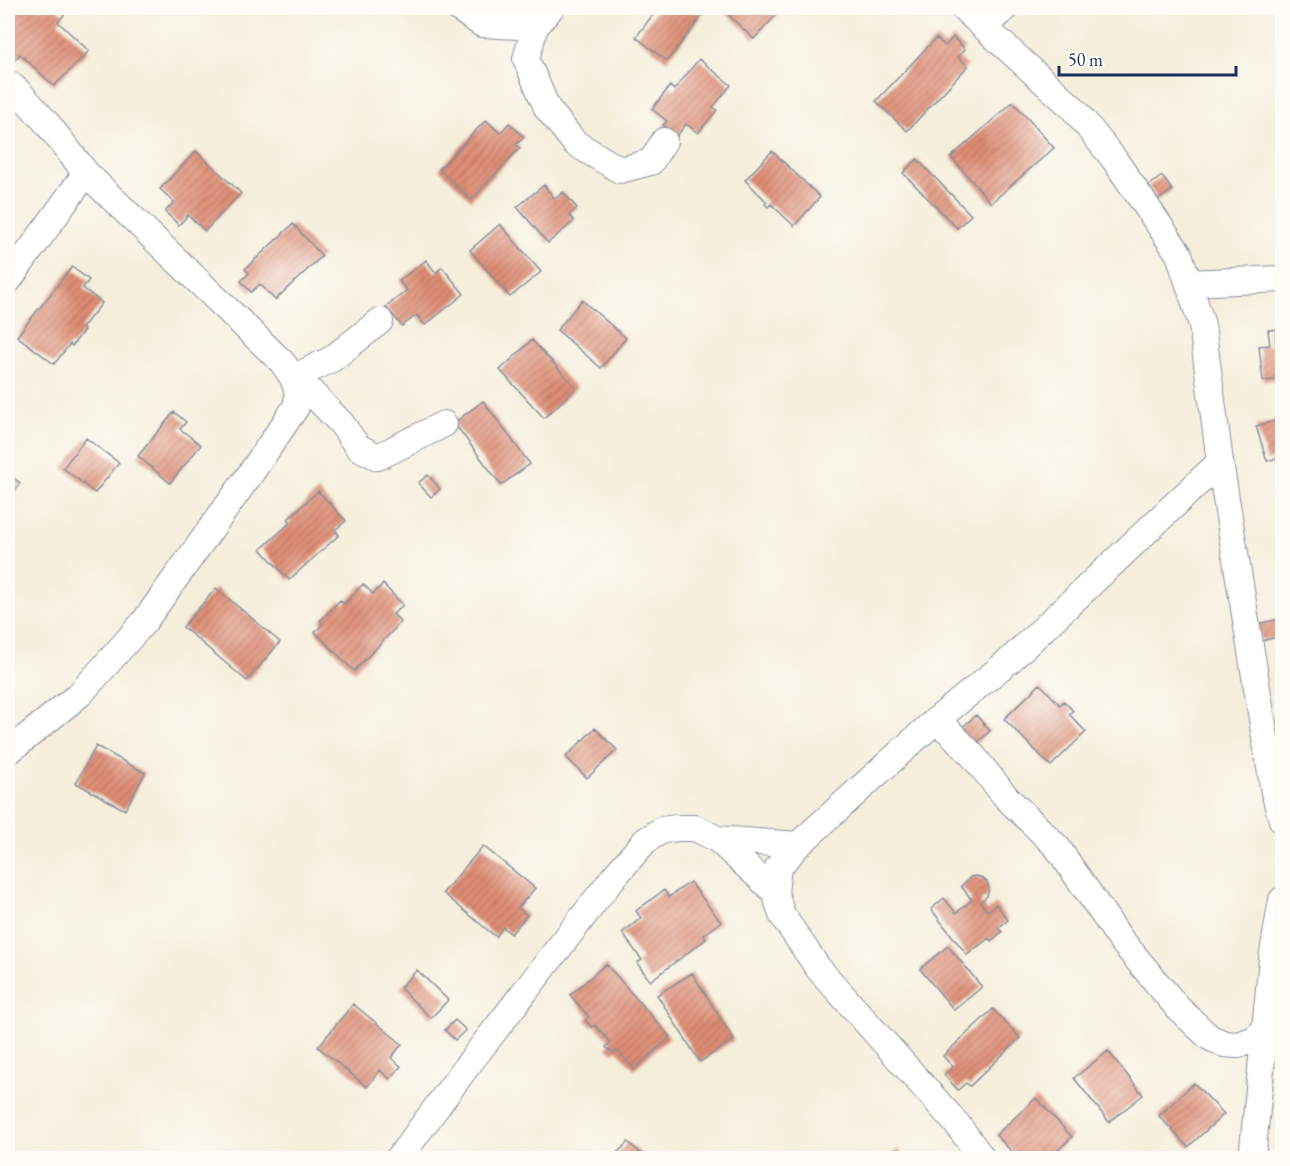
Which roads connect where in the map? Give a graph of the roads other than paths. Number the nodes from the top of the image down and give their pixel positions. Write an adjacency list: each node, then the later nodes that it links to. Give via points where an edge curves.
1 (458, 8): 5 (street, via 482,24)
2 (551, 8): 5 (street)
3 (963, 8): 6 (street)
4 (1005, 8): 6 (street)
5 (535, 27): 8 (street, via 526,58 547,108 575,143 620,170 651,162)
6 (984, 27): 12 (street, via 1073,108 1114,159 1179,254)
7 (8, 83): 9 (street, via 46,122)
8 (664, 141)
9 (86, 173): 11 (street); 14 (street, via 283,363)
10 (1282, 279): 12 (street)
11 (8, 281)
12 (1189, 283): 16 (street, via 1202,325)
13 (380, 321): 14 (street, via 332,359)
14 (293, 378): 15 (street, via 341,423 358,447 378,457); 18 (street, via 298,393 296,407 144,622 80,694)
15 (444, 424)
16 (1220, 462): 17 (street, via 1010,660); 19 (street, via 1274,792)
17 (935, 721): 21 (street); 24 (street, via 950,732 1006,797 1057,847 1121,940 1186,1016 1209,1037 1224,1044 1238,1045 1255,1039)
18 (8, 752)
19 (1282, 820)
20 (717, 839): 21 (street); 22 (street); 25 (street, via 695,828 677,828 663,830 645,841)
21 (798, 844): 22 (street, via 778,867)
22 (775, 891): 26 (street, via 782,915 818,968 957,1124)
23 (1282, 900): 24 (street)
24 (1265, 1029): 27 (street)
25 (399, 1158)
26 (982, 1158)
27 (1252, 1158)

